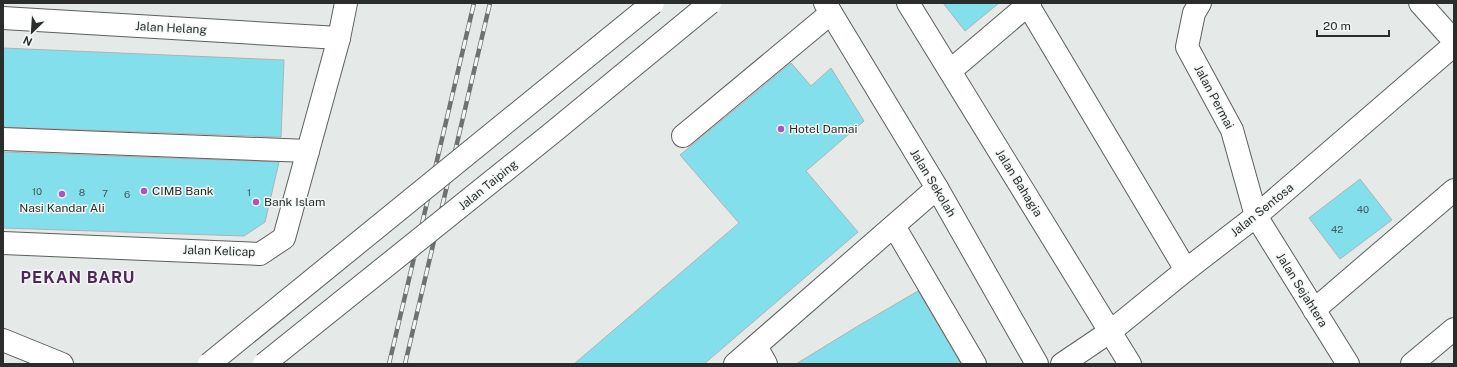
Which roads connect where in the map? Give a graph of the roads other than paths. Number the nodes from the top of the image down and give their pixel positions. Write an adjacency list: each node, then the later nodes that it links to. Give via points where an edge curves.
1 (346, 3): 10 (street, Jalan Kelicap)
2 (653, 3): 30 (street, bridge)
3 (710, 3): 31 (street, Jalan Taiping, bridge)
4 (908, 3): 13 (street, Jalan Bahagia)
5 (1200, 3): 19 (street, Jalan Permai, via 1194,13 1187,47 1232,130)
6 (1420, 3): 11 (street)
7 (1029, 4): 13 (street); 22 (street)
8 (828, 8): 14 (street); 17 (street, Jalan Sekolah)
9 (10, 13): 10 (street, Jalan Helang)
10 (339, 38): 16 (street, Jalan Kelicap)
11 (1454, 41)
12 (1454, 45): 19 (street, Jalan Sentosa)
13 (950, 71): 25 (street, Jalan Bahagia)
14 (683, 136)
15 (3, 139): 16 (street)
16 (308, 151): 21 (street, Jalan Kelicap, via 284,238 260,254)
17 (937, 188): 20 (street); 34 (street, Jalan Sekolah)
18 (1454, 190): 23 (street)
19 (1256, 216): 22 (street, Jalan Sentosa); 23 (street, Jalan Sejahtera)
20 (894, 226): 27 (street); 33 (street)
21 (3, 243)
22 (1186, 270): 25 (street, Jalan Sentosa)
23 (1314, 310): 37 (street, Jalan Sejahtera)
24 (1454, 329): 38 (street)
25 (1112, 331): 35 (street, Jalan Sentosa); 36 (street, Jalan Bahagia)
26 (4, 341): 28 (street); 29 (street)
27 (761, 355): 32 (street)
28 (27, 364)
29 (62, 364)
30 (209, 364)
31 (264, 364)
32 (734, 364)
33 (975, 364)
34 (1037, 364)
35 (1062, 364)
36 (1130, 364)
37 (1348, 364)
38 (1412, 364)

